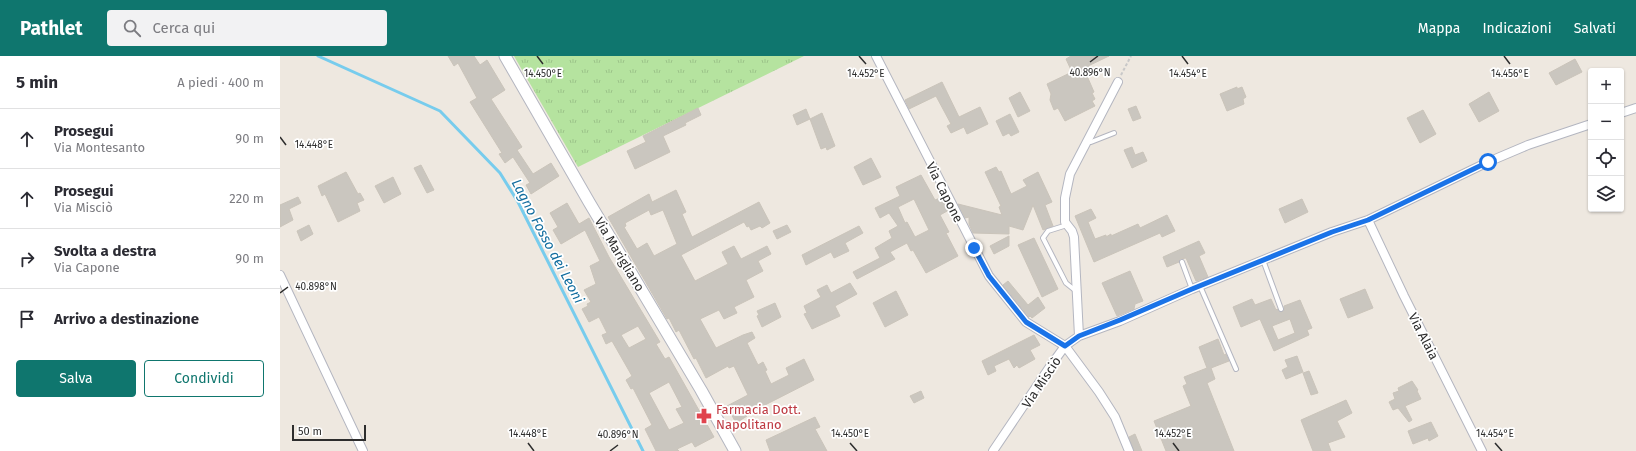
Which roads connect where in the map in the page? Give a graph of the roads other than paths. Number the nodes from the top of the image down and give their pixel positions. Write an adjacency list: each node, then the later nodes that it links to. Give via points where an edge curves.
1 (505, 56): 21 (street, Via Marigliano)
2 (876, 56): 18 (street, Via Capone, via 989,276 1026,322)
3 (1118, 82): 8 (street)
4 (1636, 108): 5 (street)
5 (1624, 112)
6 (1588, 125): 9 (street, Via Misciò, via 1528,145 1488,162)
7 (1114, 133): 8 (lane, via 1091,142)
8 (1087, 140): 10 (street, via 1070,174 1065,198 1064,218)
9 (1368, 220): 11 (street, Via Misciò); 24 (street, Via Alaia)
10 (1067, 225): 15 (street, via 1074,237); 15 (lane, via 1048,231 1043,238 1066,283)
11 (1263, 260): 14 (street, Via Misciò); 16 (lane)
12 (1182, 262): 14 (lane)
13 (280, 275): 20 (street)
14 (1196, 287): 17 (street, Via Misciò); 19 (lane)
15 (1076, 291): 17 (street)
16 (1281, 309)
17 (1079, 336): 18 (street, Via Misciò)
18 (1065, 346): 22 (street, Via Misciò); 23 (street, via 1115,417)
19 (1236, 369)
20 (363, 451)
21 (735, 451)
22 (993, 451)
23 (1129, 451)
24 (1482, 451)

